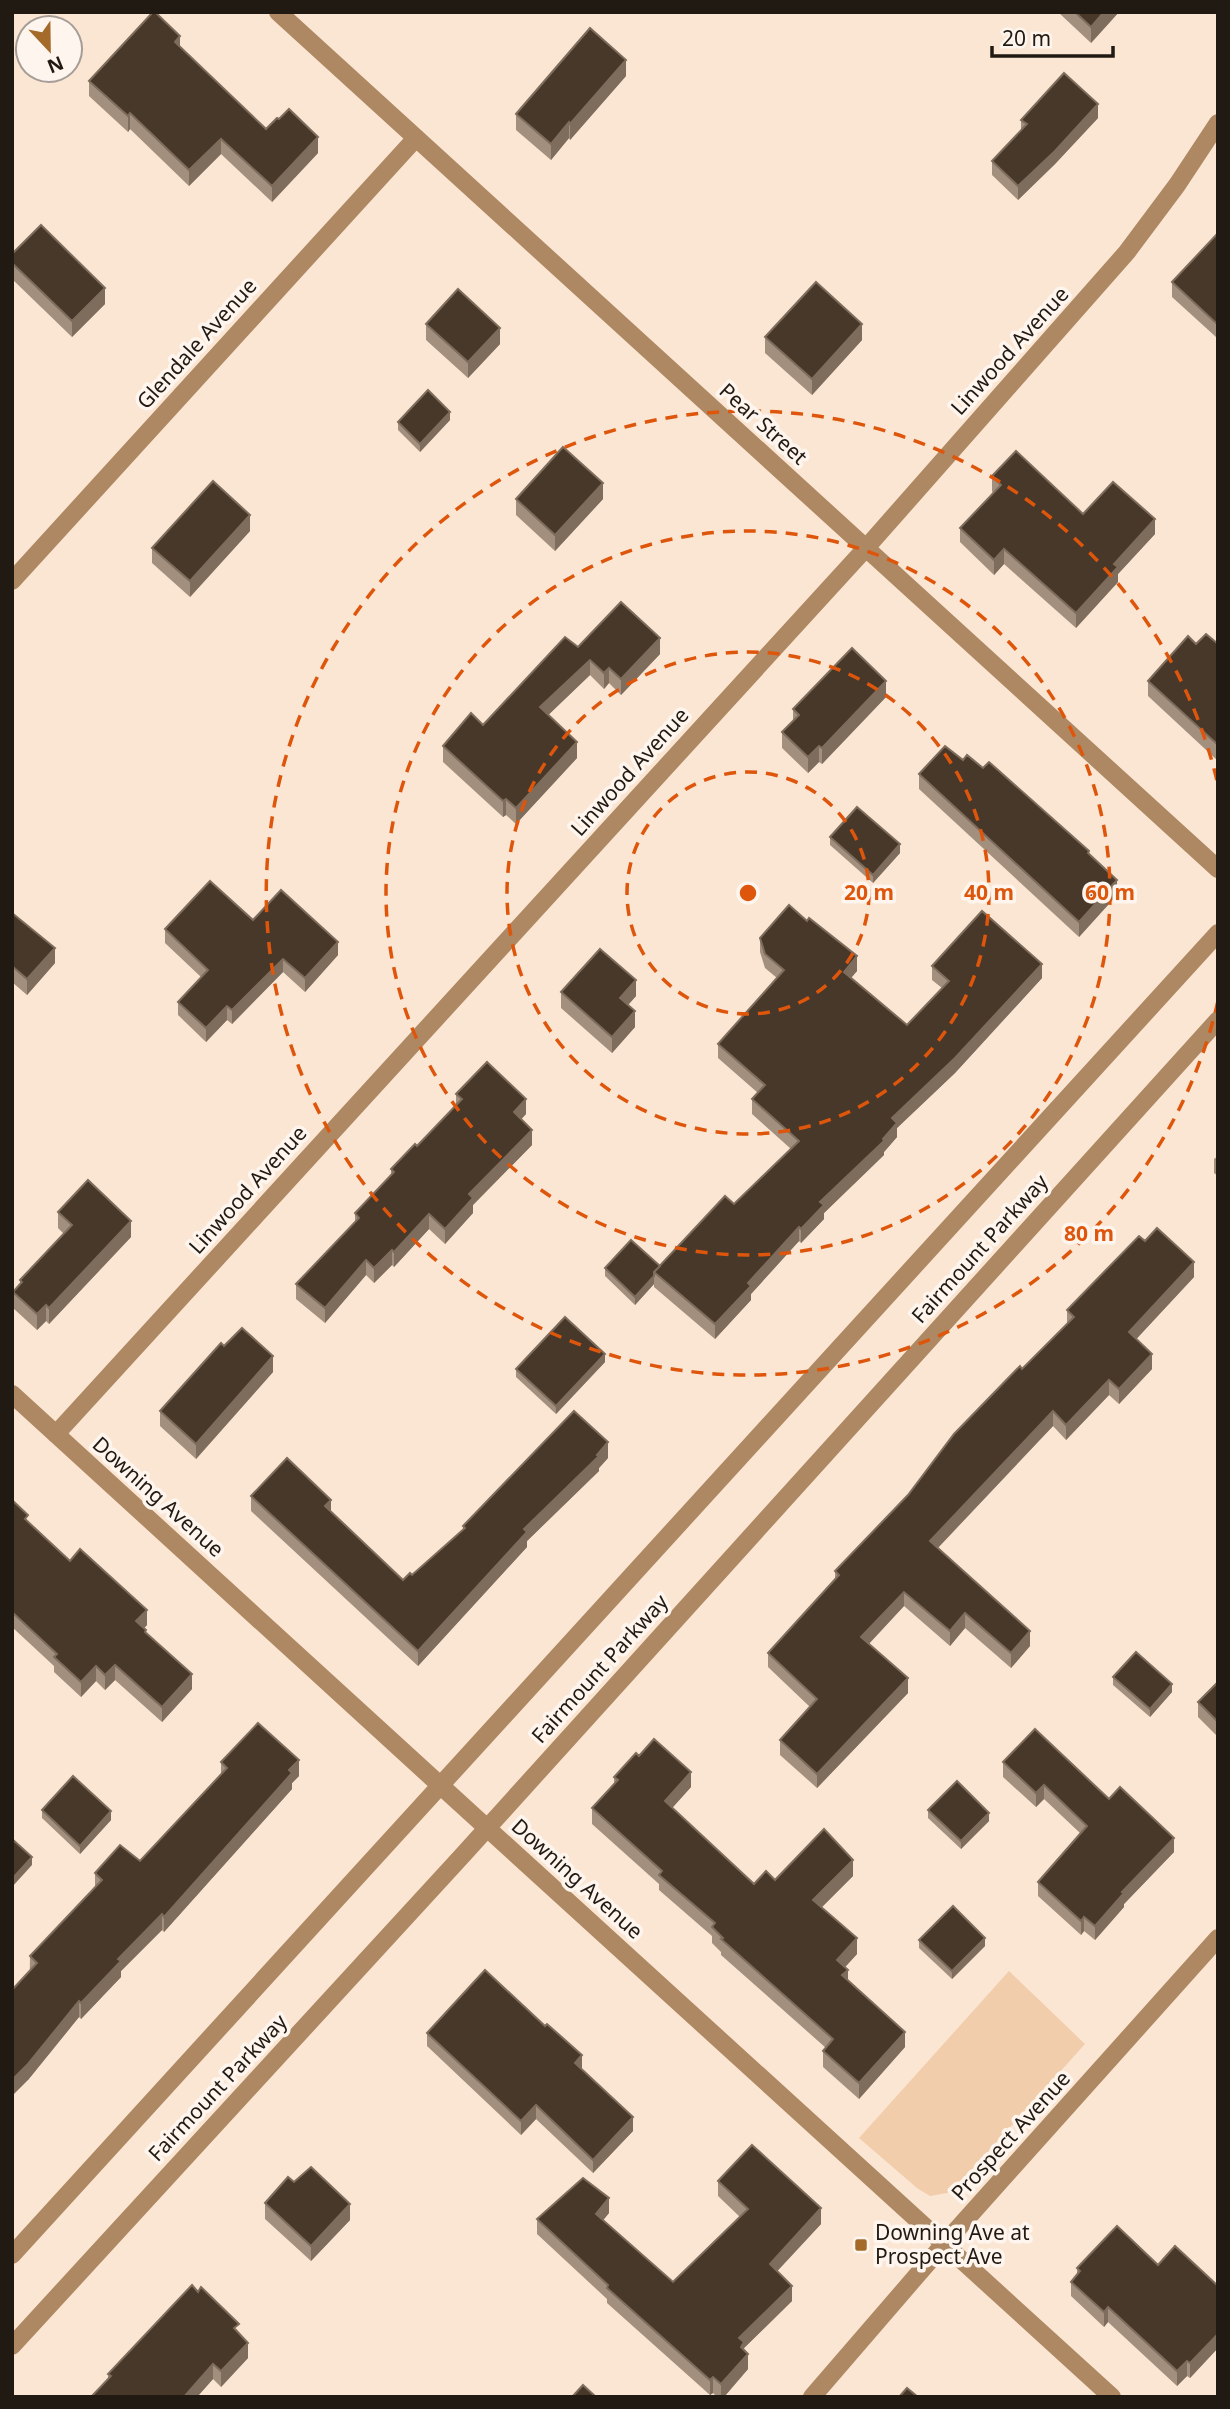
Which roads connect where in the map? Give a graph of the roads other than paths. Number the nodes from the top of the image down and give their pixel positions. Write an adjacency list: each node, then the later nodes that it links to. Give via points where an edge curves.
1 (278, 12): 3 (street, Pear Street)
2 (1218, 123): 4 (street, Linwood Avenue, via 1128,252)
3 (416, 138): 4 (street, Pear Street); 5 (street, Glendale Avenue)
4 (866, 548): 6 (street, Pear Street); 10 (street, Linwood Avenue)
5 (12, 581)
6 (1218, 869)
7 (1218, 933): 11 (street, Fairmount Parkway)
8 (1218, 1020): 12 (street, Fairmount Parkway)
9 (12, 1394): 10 (street, Downing Avenue)
10 (56, 1434): 11 (street, Downing Avenue)
11 (442, 1786): 12 (street, Downing Avenue); 15 (street, Fairmount Parkway)
12 (487, 1828): 14 (street, Downing Avenue); 16 (street, Fairmount Parkway)
13 (1218, 1938): 14 (street, Prospect Avenue)
14 (944, 2244): 17 (street, Prospect Avenue); 18 (street, Downing Avenue)
15 (12, 2255)
16 (12, 2346)
17 (812, 2397)
18 (1112, 2397)

